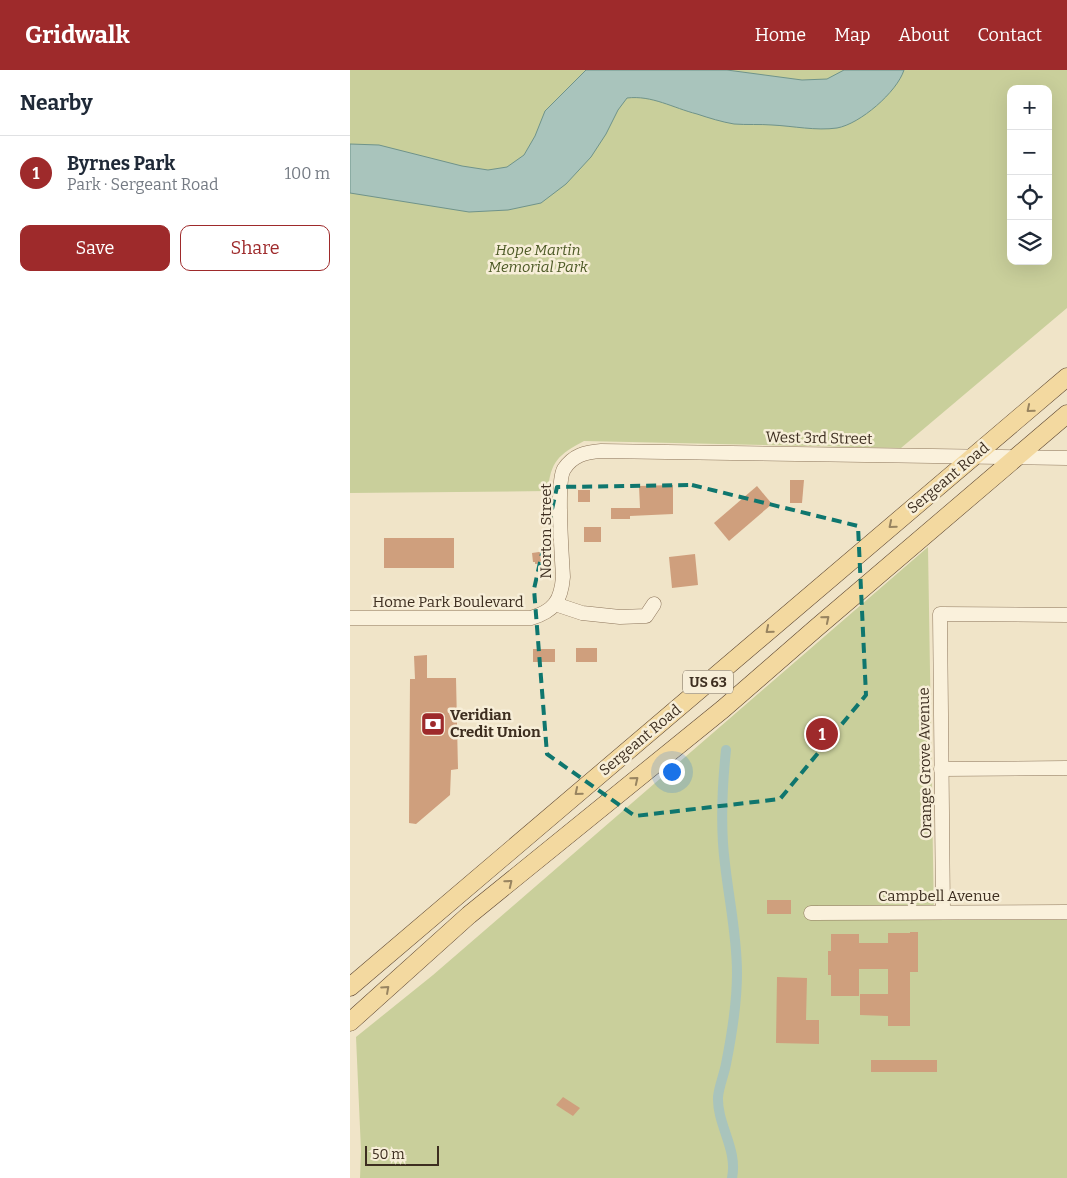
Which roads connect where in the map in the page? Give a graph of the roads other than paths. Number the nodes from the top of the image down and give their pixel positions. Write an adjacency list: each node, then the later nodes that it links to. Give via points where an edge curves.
1 (1067, 377): 3 (main road, Sergeant Road / US 63, one-way to 3)
2 (1067, 414): 4 (main road, Sergeant Road / US 63)
3 (973, 457): 4 (street, West 3rd Street); 6 (street, West 3rd Street, via 601,451 586,452); 16 (main road, Sergeant Road / US 63, one-way to 16)
4 (1015, 458): 5 (street, West 3rd Street); 17 (main road, Sergeant Road / US 63, one-way to 4, via 469,915 723,710)
5 (1067, 458)
6 (572, 460): 7 (street, Norton Street, via 563,470 560,486 563,577)
7 (555, 604): 8 (street, via 582,613 620,617 646,616); 10 (street, Home Park Boulevard, via 545,613 531,618)
8 (654, 604)
9 (1067, 614): 12 (street, Orange Grove Avenue, via 940,614)
10 (350, 618)
11 (1067, 768): 12 (street)
12 (942, 769): 13 (street, Orange Grove Avenue)
13 (943, 912): 14 (street, Campbell Avenue); 15 (street, Campbell Avenue)
14 (1067, 912)
15 (811, 913)
16 (350, 987)
17 (350, 1022)

